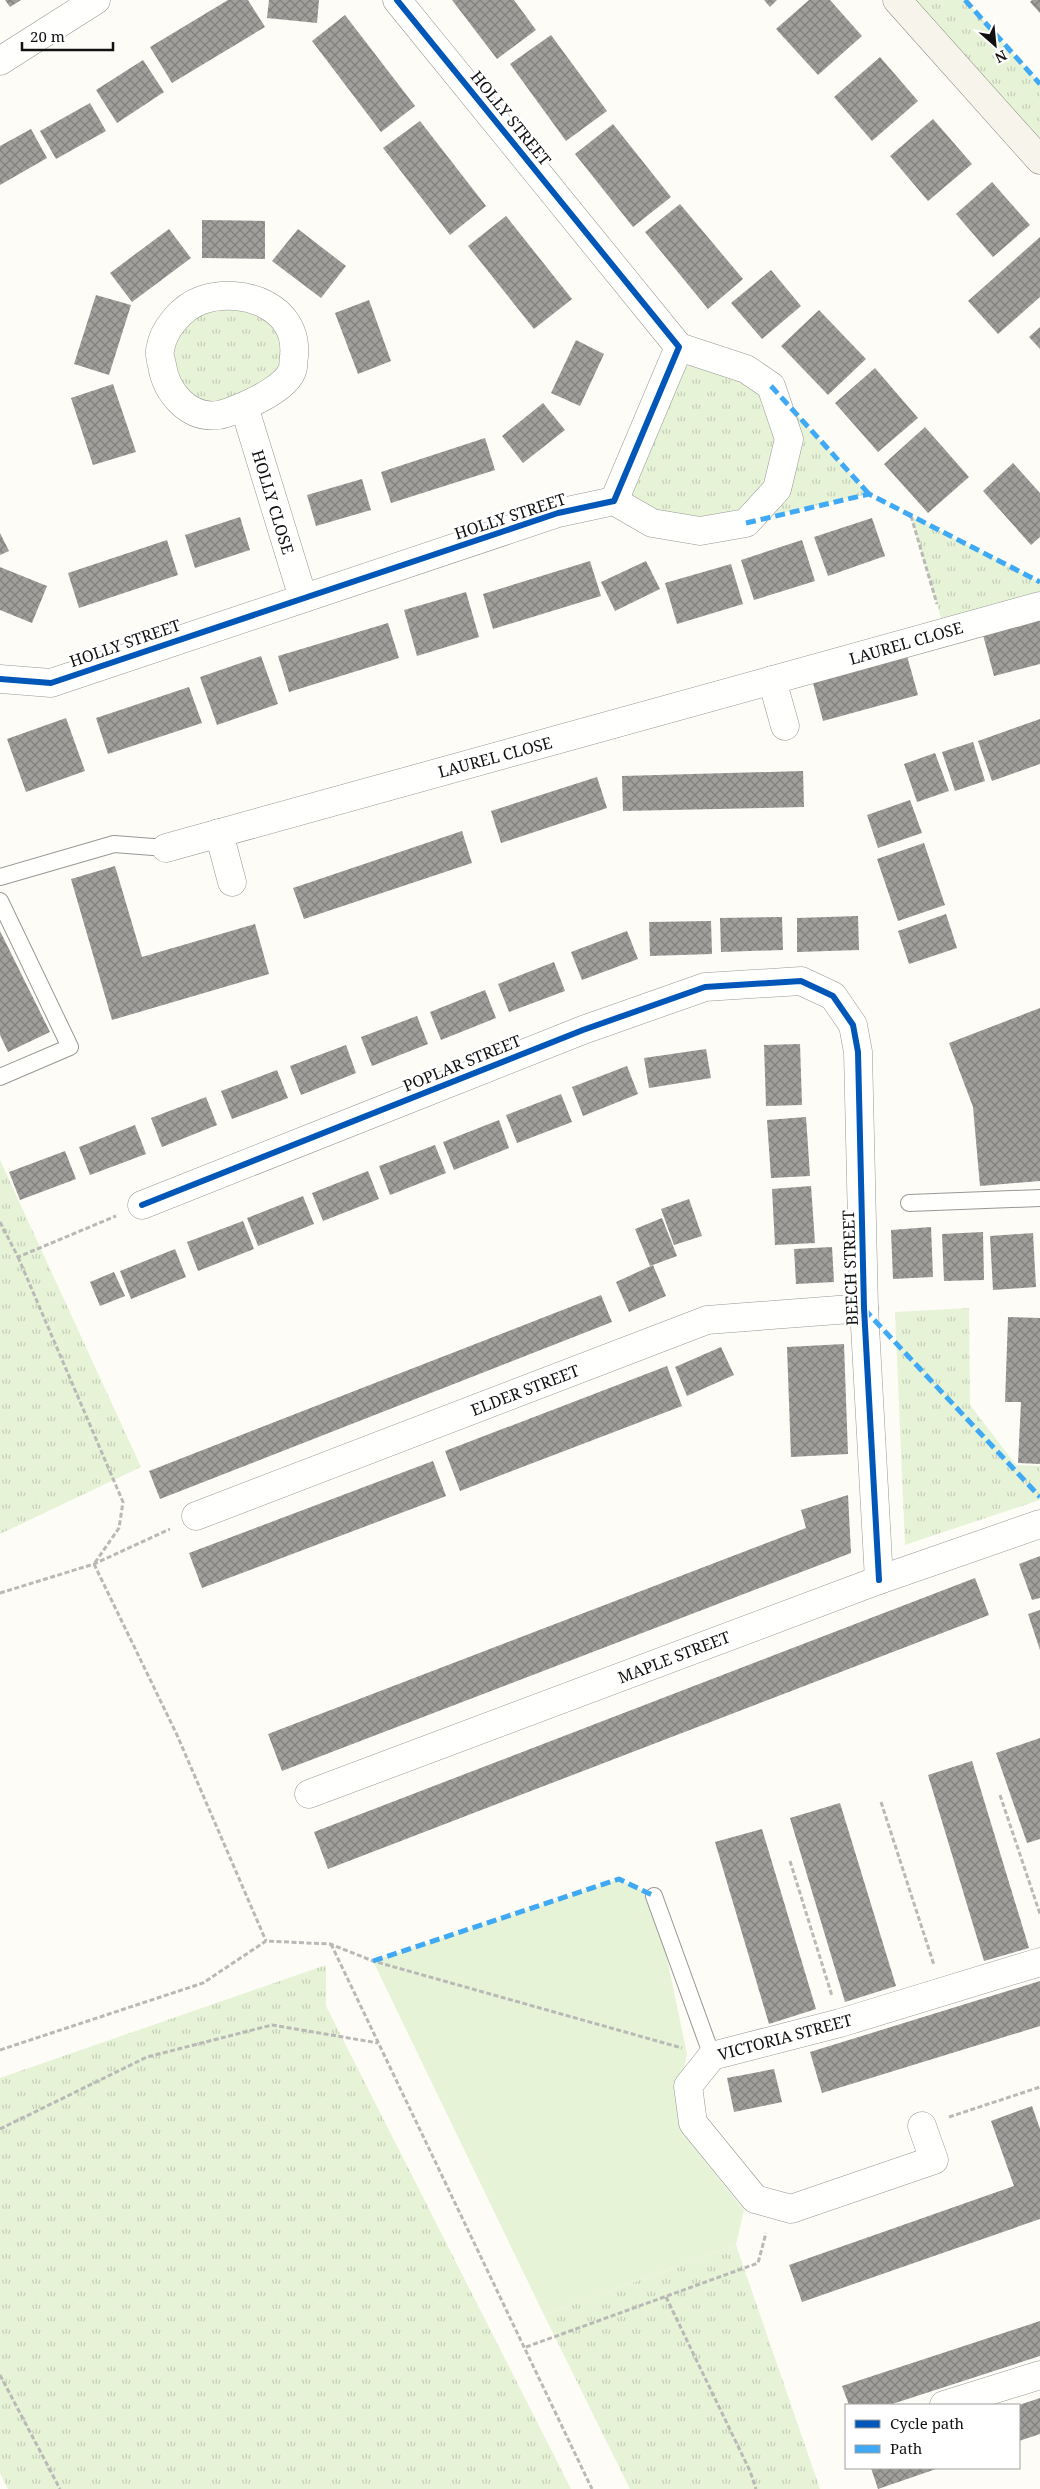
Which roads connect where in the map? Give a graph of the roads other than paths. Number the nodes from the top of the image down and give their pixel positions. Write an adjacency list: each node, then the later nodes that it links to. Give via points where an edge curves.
1 (96, 0): 4 (street)
2 (397, 0): 6 (street, HOLLY STREET)
3 (897, 0): 5 (street)
4 (0, 61)
5 (1040, 160)
6 (679, 347): 8 (street); 8 (street, via 746,369 771,386 789,439 777,490 746,523 700,531 652,523)
7 (244, 406): 7 (street, via 218,415 195,412 176,399 164,377 160,351 172,321 201,300 230,294 254,298 288,323 295,343 292,372 270,394); 9 (street, HOLLY CLOSE)
8 (614, 501): 9 (street, HOLLY STREET, via 558,513)
9 (303, 598): 11 (street, HOLLY STREET, via 51,683)
10 (1040, 606): 12 (street, LAUREL CLOSE)
11 (0, 679)
12 (772, 680): 13 (street); 14 (street, LAUREL CLOSE)
13 (785, 726)
14 (219, 833): 15 (street, LAUREL CLOSE); 17 (street)
15 (166, 848): 16 (lane, via 114,844)
16 (0, 877)
17 (232, 882)
18 (0, 901): 20 (lane, via 70,1047)
19 (801, 981): 23 (street, POPLAR STREET, via 705,987 583,1030); 24 (street, BEECH STREET, via 833,996 853,1025 858,1052)
20 (0, 1078)
21 (1040, 1198): 22 (lane)
22 (909, 1203)
23 (142, 1205)
24 (864, 1308): 25 (street, ELDER STREET, via 707,1320); 27 (street, BEECH STREET)
25 (196, 1516)
26 (1040, 1524): 27 (street, MAPLE STREET)
27 (879, 1580): 28 (street, MAPLE STREET)
28 (309, 1794)
29 (654, 1896): 31 (lane)
30 (1040, 1962): 31 (street, VICTORIA STREET, via 840,2023)
31 (712, 2056): 32 (street, VICTORIA STREET, via 688,2086 693,2123 754,2199 791,2209 934,2160)
32 (922, 2126)
33 (1040, 2375): 34 (street)
34 (947, 2404)

